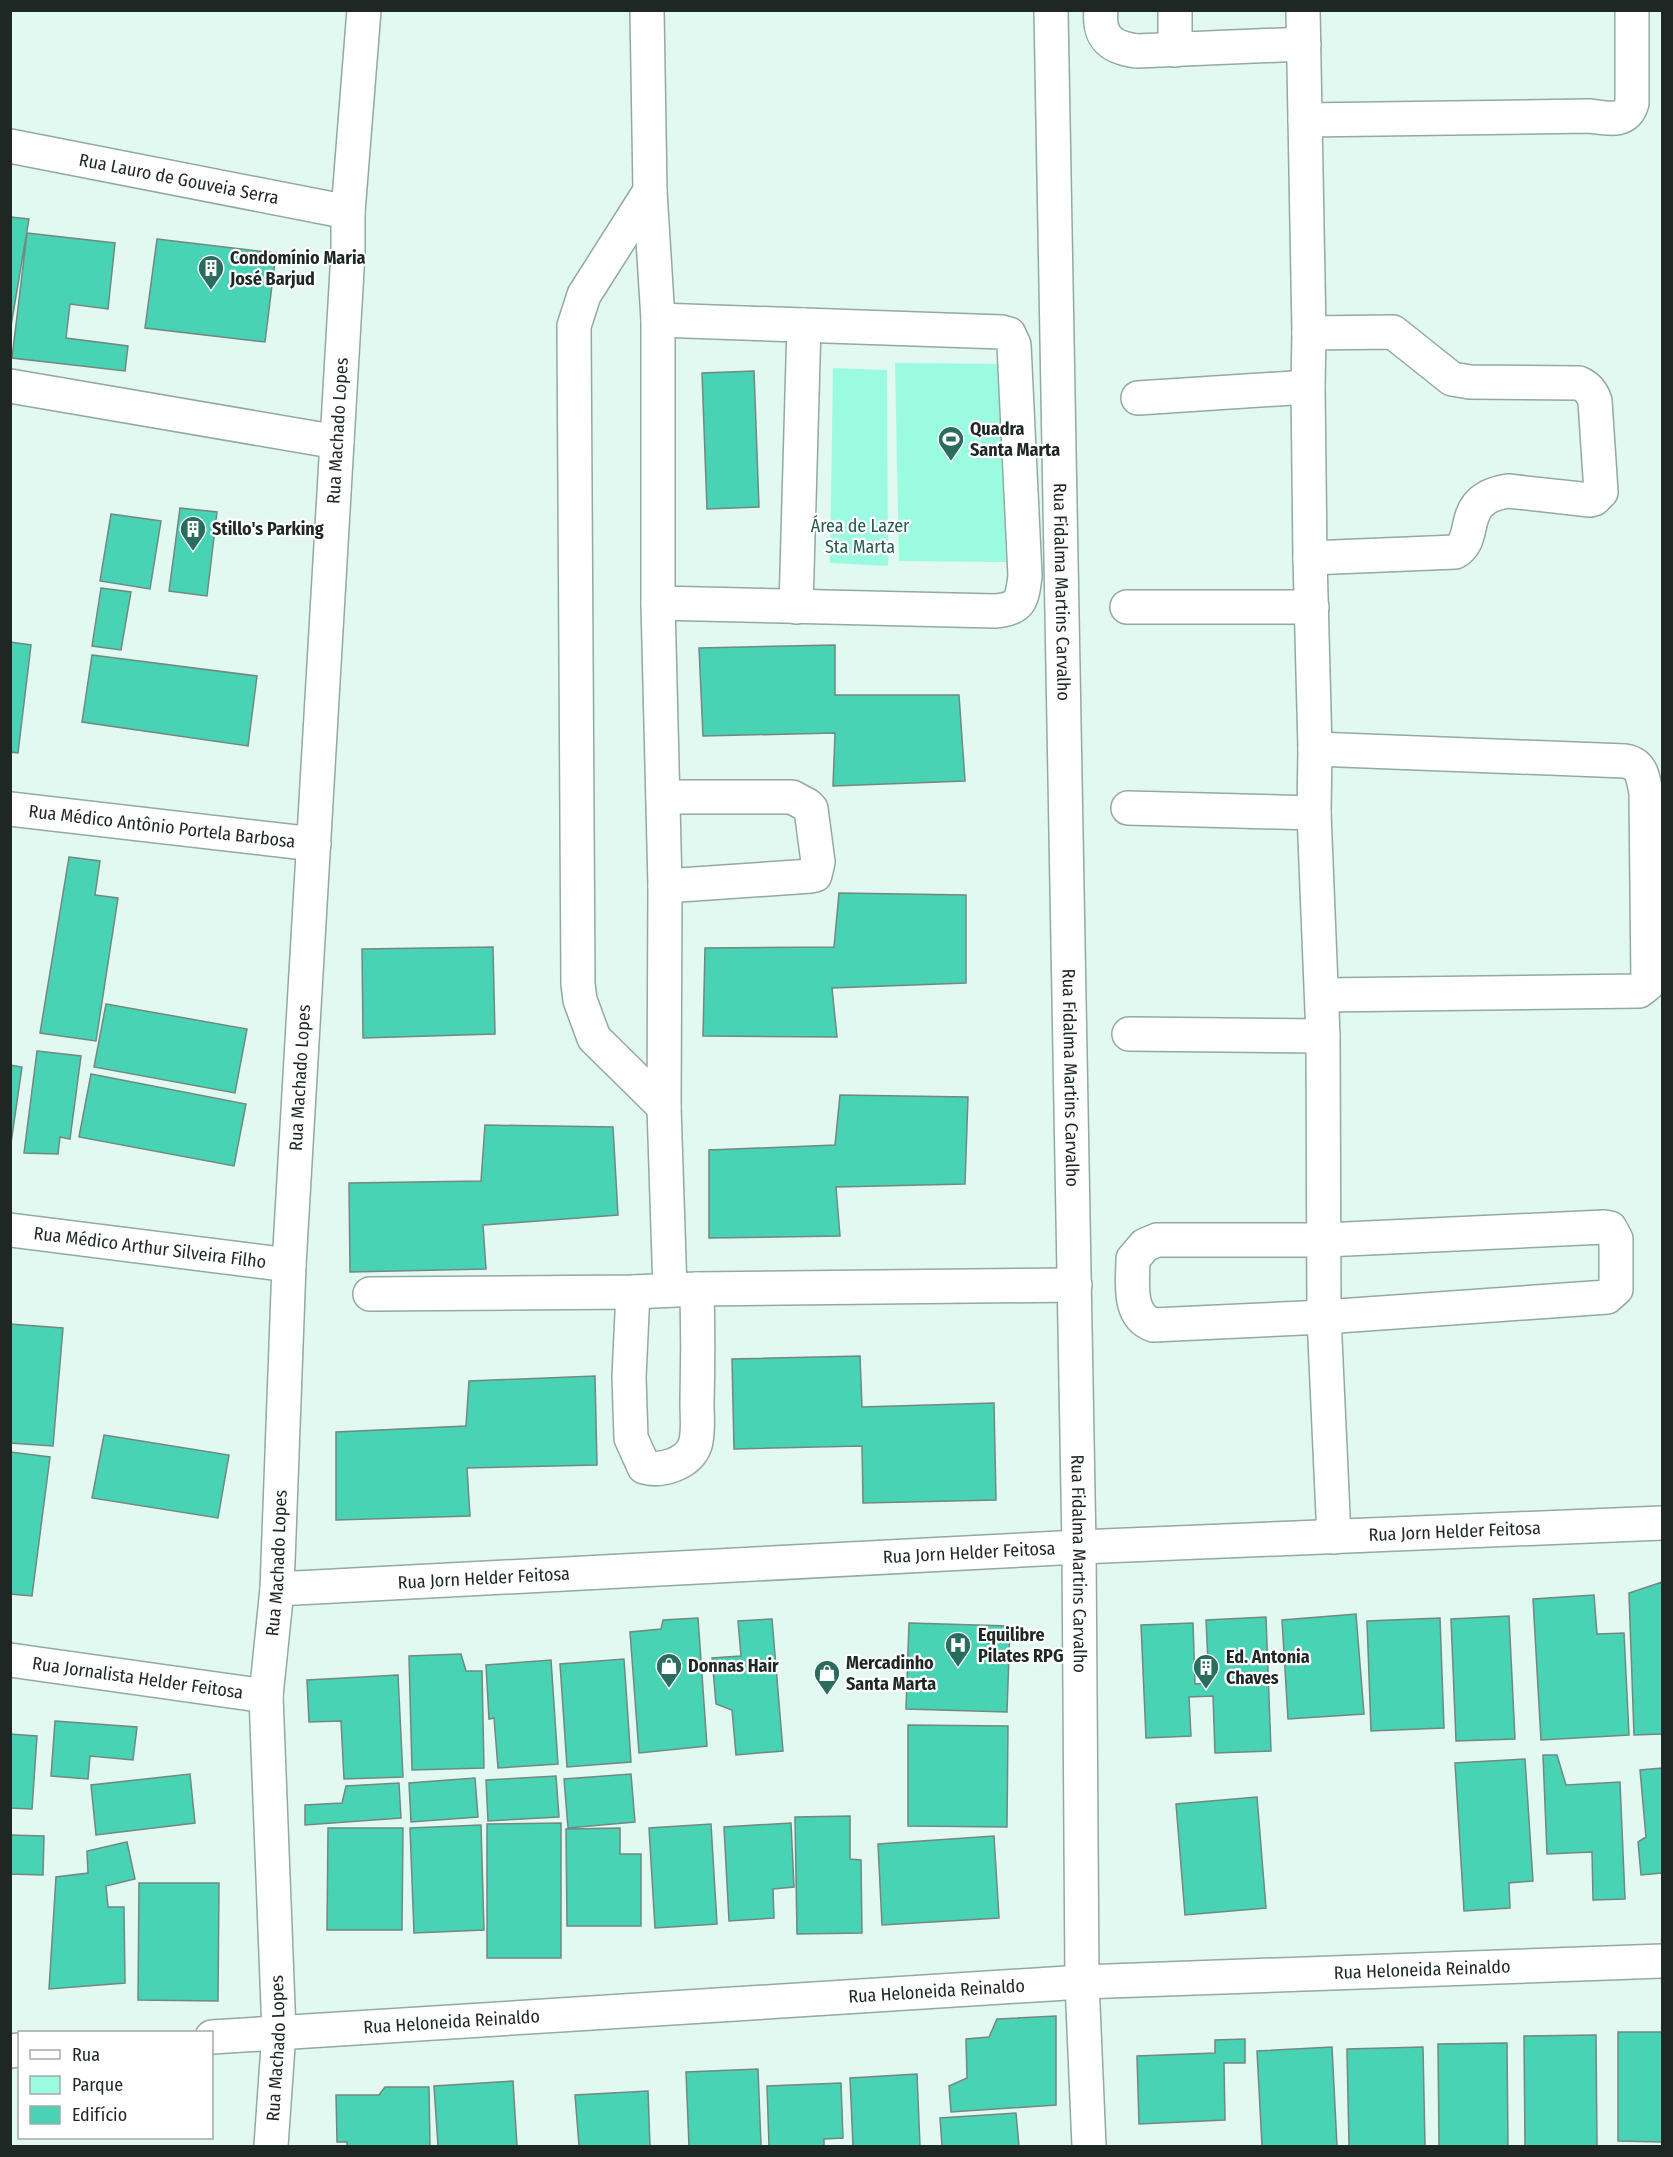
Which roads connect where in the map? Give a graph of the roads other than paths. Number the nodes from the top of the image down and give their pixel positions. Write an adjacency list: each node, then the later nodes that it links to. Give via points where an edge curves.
1 (364, 10): 13 (street, Rua Machado Lopes)
2 (647, 10): 12 (street)
3 (1051, 10): 40 (street, Rua Fidalma Martins Carvalho)
4 (1101, 10): 9 (street, via 1101,23 1110,44 1137,51)
5 (1175, 10): 9 (street)
6 (1303, 10): 8 (street)
7 (1632, 10): 10 (street, via 1632,103 1625,116 1618,119 1589,116)
8 (1304, 44): 9 (street); 10 (street)
9 (1175, 50)
10 (1305, 120): 16 (street)
11 (10, 146): 13 (street, Rua Lauro de Gouveia Serra)
12 (651, 191): 14 (street); 36 (street, via 584,295 574,326 578,984 594,1038)
13 (348, 212): 20 (street, Rua Machado Lopes)
14 (658, 320): 15 (street); 22 (street)
15 (804, 325): 23 (street); 23 (street, via 1009,334 1014,345 1025,576 1023,598 1010,610)
16 (1309, 333): 18 (street); 21 (street, via 1393,332 1452,379 1586,386 1595,401 1601,492 1590,500 1498,492 1474,508 1463,546 1455,552)
17 (10, 386): 20 (street)
18 (1308, 387): 19 (street); 21 (street)
19 (1138, 398)
20 (337, 442): 31 (street, Rua Machado Lopes)
21 (1310, 558): 25 (street)
22 (658, 603): 23 (street); 27 (street)
23 (796, 607)
24 (1127, 607): 25 (street)
25 (1312, 607): 26 (street)
26 (1316, 749): 30 (street); 33 (street, via 1625,761 1638,766 1646,793 1645,988)
27 (663, 797): 32 (street); 32 (street, via 792,797 811,809 818,862 812,876)
28 (1128, 808): 30 (street)
29 (10, 809): 31 (street, Rua Médico Antônio Portela Barbosa)
30 (1314, 813): 33 (street)
31 (314, 844): 39 (street, Rua Machado Lopes)
32 (665, 886): 36 (street)
33 (1322, 995): 35 (street)
34 (1129, 1034): 35 (street)
35 (1323, 1036): 38 (street)
36 (664, 1107): 41 (street)
37 (10, 1230): 39 (street, Rua Médico Arthur Silveira Filho)
38 (1324, 1240): 44 (street); 44 (street, via 1158,1240 1145,1245 1133,1259 1134,1308 1144,1322 1153,1325); 44 (street, via 1604,1227 1610,1228 1616,1239 1616,1289 1607,1297)
39 (289, 1265): 48 (street, Rua Machado Lopes)
40 (1075, 1285): 41 (street); 47 (street, Rua Fidalma Martins Carvalho)
41 (684, 1289): 42 (street); 42 (street, via 697,1387 695,1446 672,1466 651,1469 644,1467 631,1438 628,1377)
42 (633, 1292): 43 (street)
43 (370, 1294)
44 (1324, 1317): 46 (street)
45 (1662, 1523): 46 (street, Rua Jorn Helder Feitosa)
46 (1335, 1537): 47 (street, Rua Jorn Helder Feitosa)
47 (1079, 1547): 48 (street, Rua Jorn Helder Feitosa); 52 (street, Rua Fidalma Martins Carvalho)
48 (277, 1589): 50 (street, Rua Machado Lopes)
49 (10, 1660): 50 (street, Rua Jornalista Helder Feitosa)
50 (266, 1696): 53 (street, Rua Machado Lopes)
51 (1662, 1961): 52 (street, Rua Heloneida Reinaldo)
52 (1082, 1982): 53 (street, Rua Heloneida Reinaldo); 56 (street, Rua Fidalma Martins Carvalho)
53 (279, 2032): 54 (street, Rua Heloneida Reinaldo); 55 (street, Rua Machado Lopes)
54 (213, 2037)
55 (271, 2146)
56 (1089, 2146)

